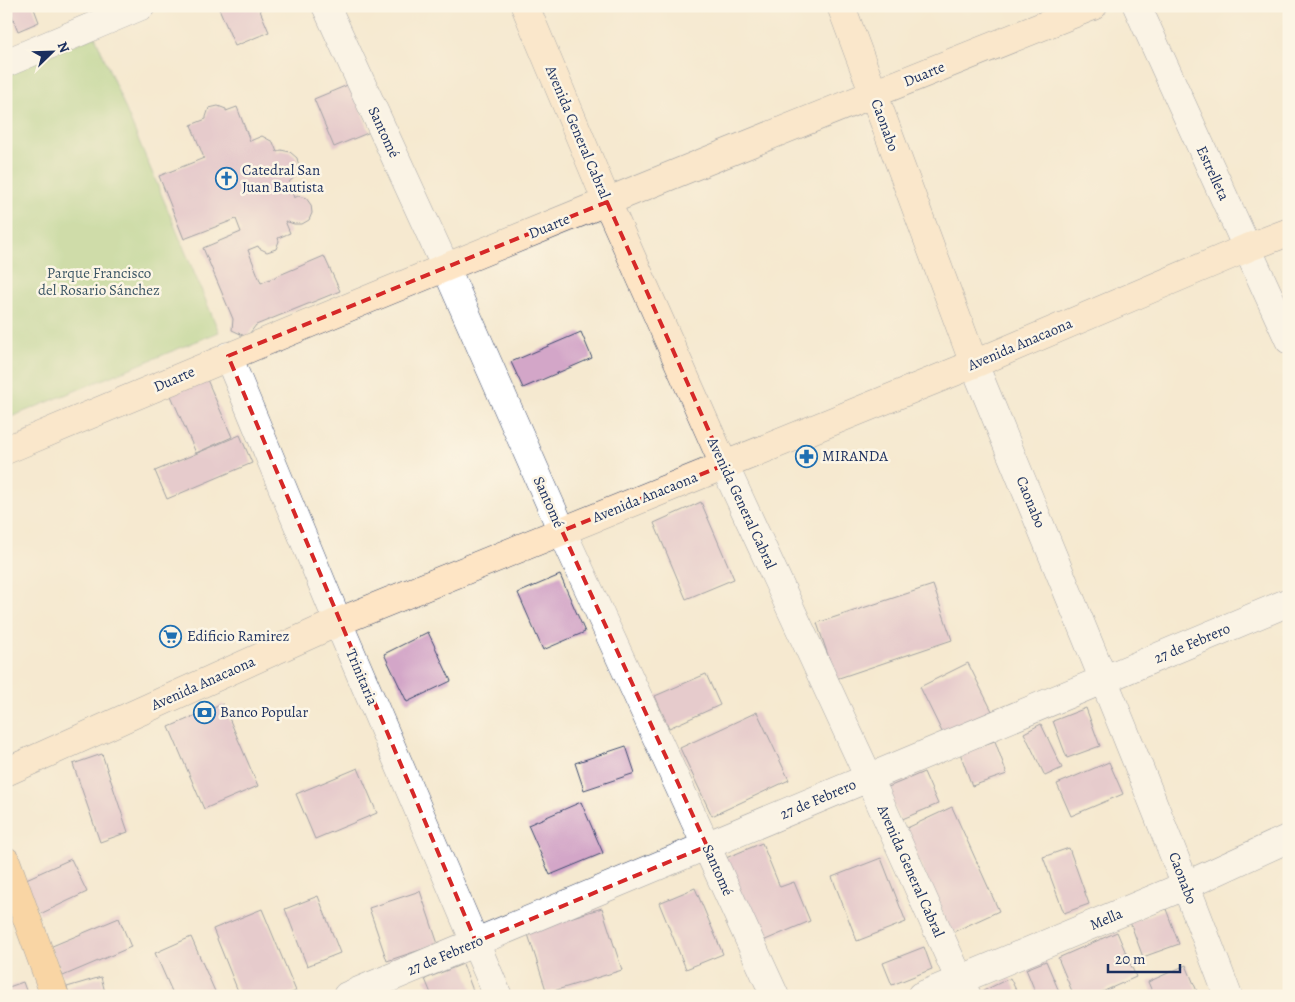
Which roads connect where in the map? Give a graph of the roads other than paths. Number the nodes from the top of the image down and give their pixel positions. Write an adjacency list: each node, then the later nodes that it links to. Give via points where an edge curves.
1 (141, 6): 7 (street)
2 (326, 6): 12 (street, Santomé)
3 (525, 6): 9 (main road, Avenida General Cabral)
4 (841, 6): 8 (main road, Caonabo)
5 (1093, 6): 8 (main road, Duarte)
6 (1137, 6): 11 (street, Estrelleta)
7 (6, 63)
8 (873, 94): 9 (main road, Duarte); 15 (main road, Caonabo)
9 (607, 202): 12 (main road, Duarte); 17 (main road, Avenida General Cabral)
10 (1289, 232): 11 (main road, Avenida Anacaona)
11 (1247, 248): 13 (street, Estrelleta); 15 (main road, Avenida Anacaona)
12 (446, 268): 14 (main road, Duarte); 18 (street, Santomé)
13 (1289, 340)
14 (228, 356): 16 (main road, Duarte); 20 (street, Trinitaria)
15 (974, 364): 17 (main road, Avenida Anacaona); 21 (street, Caonabo)
16 (6, 450)
17 (724, 465): 18 (main road, Avenida Anacaona); 23 (street, Avenida General Cabral)
18 (562, 531): 20 (main road, Avenida Anacaona); 25 (street, Santomé)
19 (1289, 602): 21 (street, 27 de Febrero)
20 (338, 622): 22 (main road, Avenida Anacaona); 28 (street, Trinitaria)
21 (1104, 680): 23 (street, 27 de Febrero); 27 (street, Caonabo)
22 (6, 772)
23 (869, 778): 25 (street, 27 de Febrero); 29 (street, Avenida General Cabral)
24 (1289, 838): 27 (street, Mella)
25 (707, 846): 28 (street, 27 de Febrero); 33 (street, Santomé)
26 (6, 861): 30 (main road)
27 (1187, 886): 29 (street, Mella); 35 (street, Caonabo)
28 (476, 942): 31 (street, 27 de Febrero); 32 (street, Trinitaria)
29 (963, 988): 34 (street, Mella)
30 (55, 996)
31 (347, 996)
32 (498, 996)
33 (775, 996)
34 (921, 996)
35 (1228, 996)

